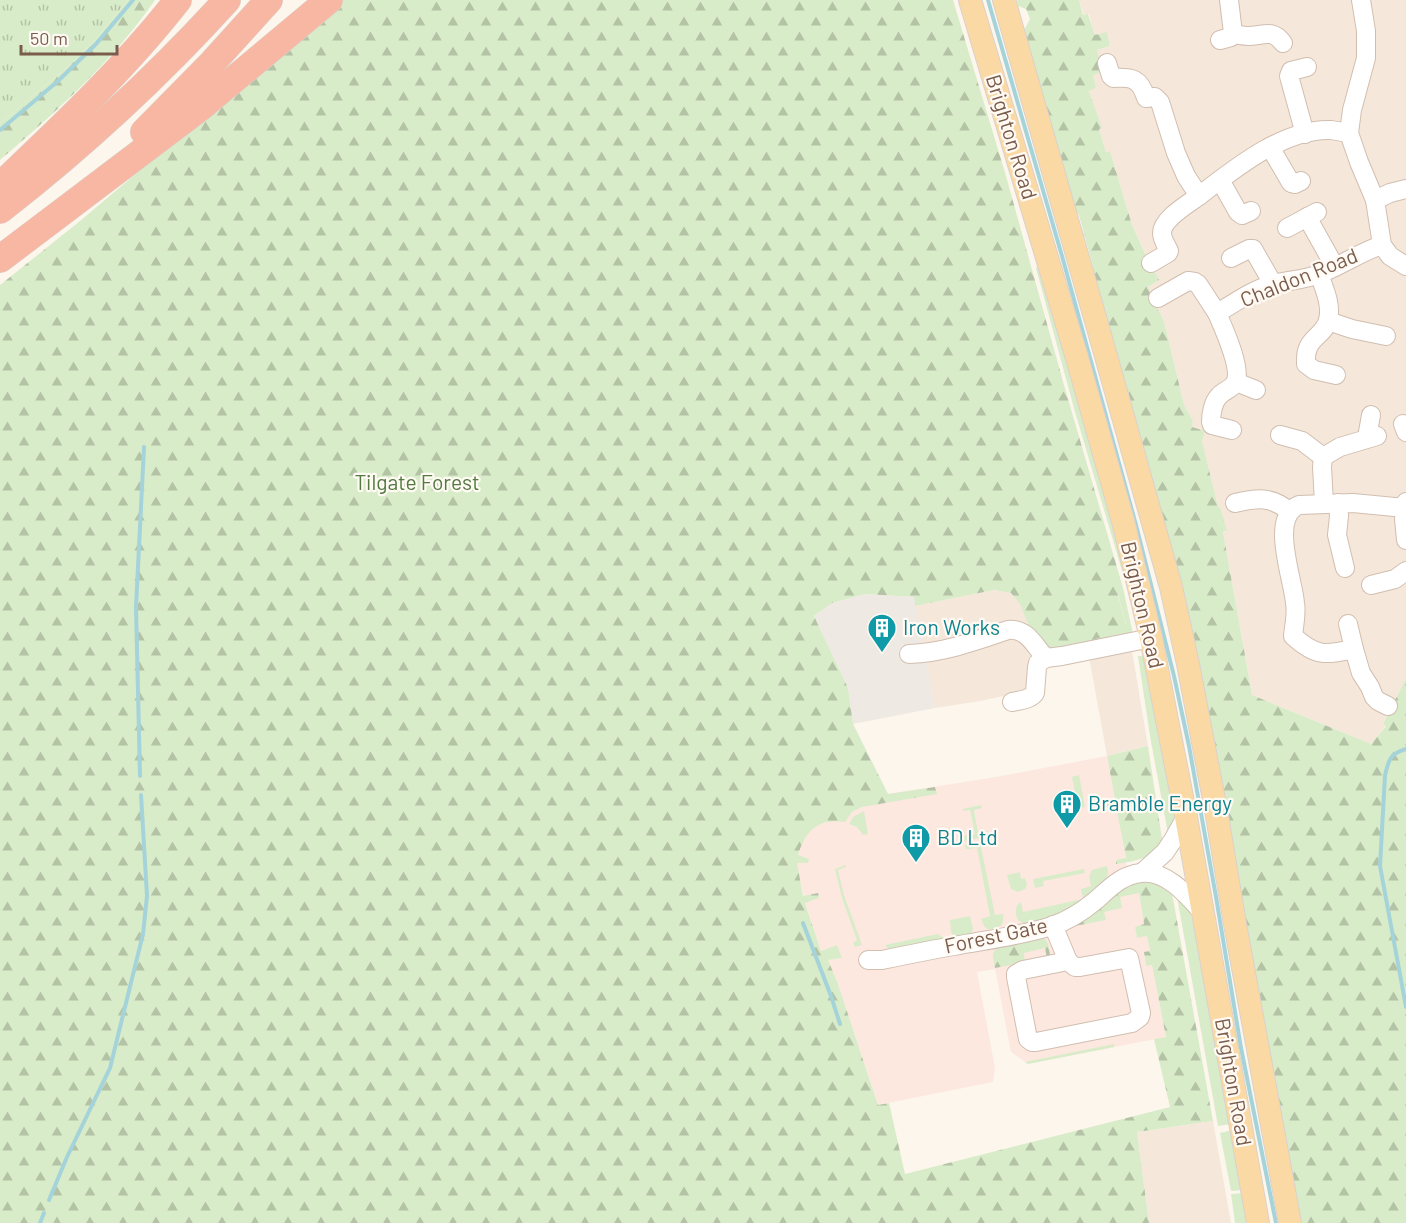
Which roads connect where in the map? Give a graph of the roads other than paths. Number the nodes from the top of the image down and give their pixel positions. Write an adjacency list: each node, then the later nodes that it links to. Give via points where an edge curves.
1 (178, 0): 17 (highway, via 108,81)
2 (227, 0): 21 (highway, via 114,113)
3 (268, 0): 25 (highway, via 148,128)
4 (329, 0): 25 (highway, via 201,107)
5 (970, 0): 51 (main road, Brighton Road, via 1077,358)
6 (1004, 0): 64 (main road, Brighton Road, via 1171,588 1216,810)
7 (1229, 0): 9 (street, via 1227,37 1266,33 1279,37)
8 (1361, 0): 12 (street, via 1366,58)
9 (1283, 43)
10 (1107, 63): 19 (street, via 1113,78 1136,81 1146,98 1155,97 1160,102 1176,153)
11 (1307, 67): 13 (street, via 1291,71 1288,76)
12 (1349, 133): 13 (street, via 1331,130); 20 (street)
13 (1305, 134): 14 (street)
14 (1270, 147): 15 (street); 16 (street, via 1291,183)
15 (1220, 180): 19 (street); 22 (street, via 1238,213)
16 (1301, 181)
17 (0, 186)
18 (1406, 189): 20 (street)
19 (1199, 196): 27 (street, via 1165,224 1162,232 1168,254)
20 (1375, 200): 24 (street)
21 (0, 210)
22 (1251, 211)
23 (1287, 228): 29 (street, via 1313,214)
24 (1382, 245): 28 (street, via 1390,256); 29 (street, Chaldon Road)
25 (0, 257)
26 (1231, 258): 30 (street, via 1254,249)
27 (1151, 263)
28 (1406, 266)
29 (1327, 271): 30 (street, Chaldon Road); 33 (street)
30 (1273, 284): 32 (street, Chaldon Road)
31 (1158, 298): 32 (street, Chaldon Road, via 1195,282)
32 (1217, 313): 36 (street, Chaldon Road, via 1232,351)
33 (1328, 321): 34 (street); 35 (street, via 1309,345 1305,359 1314,370)
34 (1386, 336)
35 (1336, 375)
36 (1236, 381): 37 (street); 39 (street, via 1215,403 1210,422)
37 (1256, 390)
38 (1371, 415): 41 (street, via 1368,432 1373,437)
39 (1232, 430)
40 (1280, 435): 41 (street, via 1307,444)
41 (1323, 457): 43 (street)
42 (1235, 503): 45 (street, via 1264,499)
43 (1331, 503): 44 (street); 45 (street, via 1299,505); 47 (street, via 1339,516 1337,535)
44 (1405, 505): 46 (street)
45 (1289, 511): 52 (street, via 1284,547 1296,606 1285,640 1328,654)
46 (1406, 540)
47 (1345, 568)
48 (1406, 571): 49 (street, via 1395,579)
49 (1371, 585)
50 (1348, 624): 52 (street)
51 (1151, 638): 54 (street); 57 (main road, Brighton Road)
52 (1354, 649): 56 (street, via 1374,697)
53 (909, 654): 54 (street, via 944,649 1016,629)
54 (1046, 658): 55 (street, via 1038,663 1032,697)
55 (1012, 702)
56 (1388, 706)
57 (1186, 817): 58 (street, via 1165,852); 59 (main road, Brighton Road)
58 (1143, 872): 59 (street, via 1160,876 1182,890); 60 (street, Forest Gate, via 1123,878 1084,909)
59 (1203, 914): 63 (main road, Brighton Road)
60 (1053, 925): 61 (street, Forest Gate); 62 (street)
61 (868, 960)
62 (1068, 961): 62 (street, via 1080,968 1130,958 1140,1017 1132,1023 1036,1042 1028,1039 1016,974)
63 (1258, 1223)
64 (1290, 1223)

